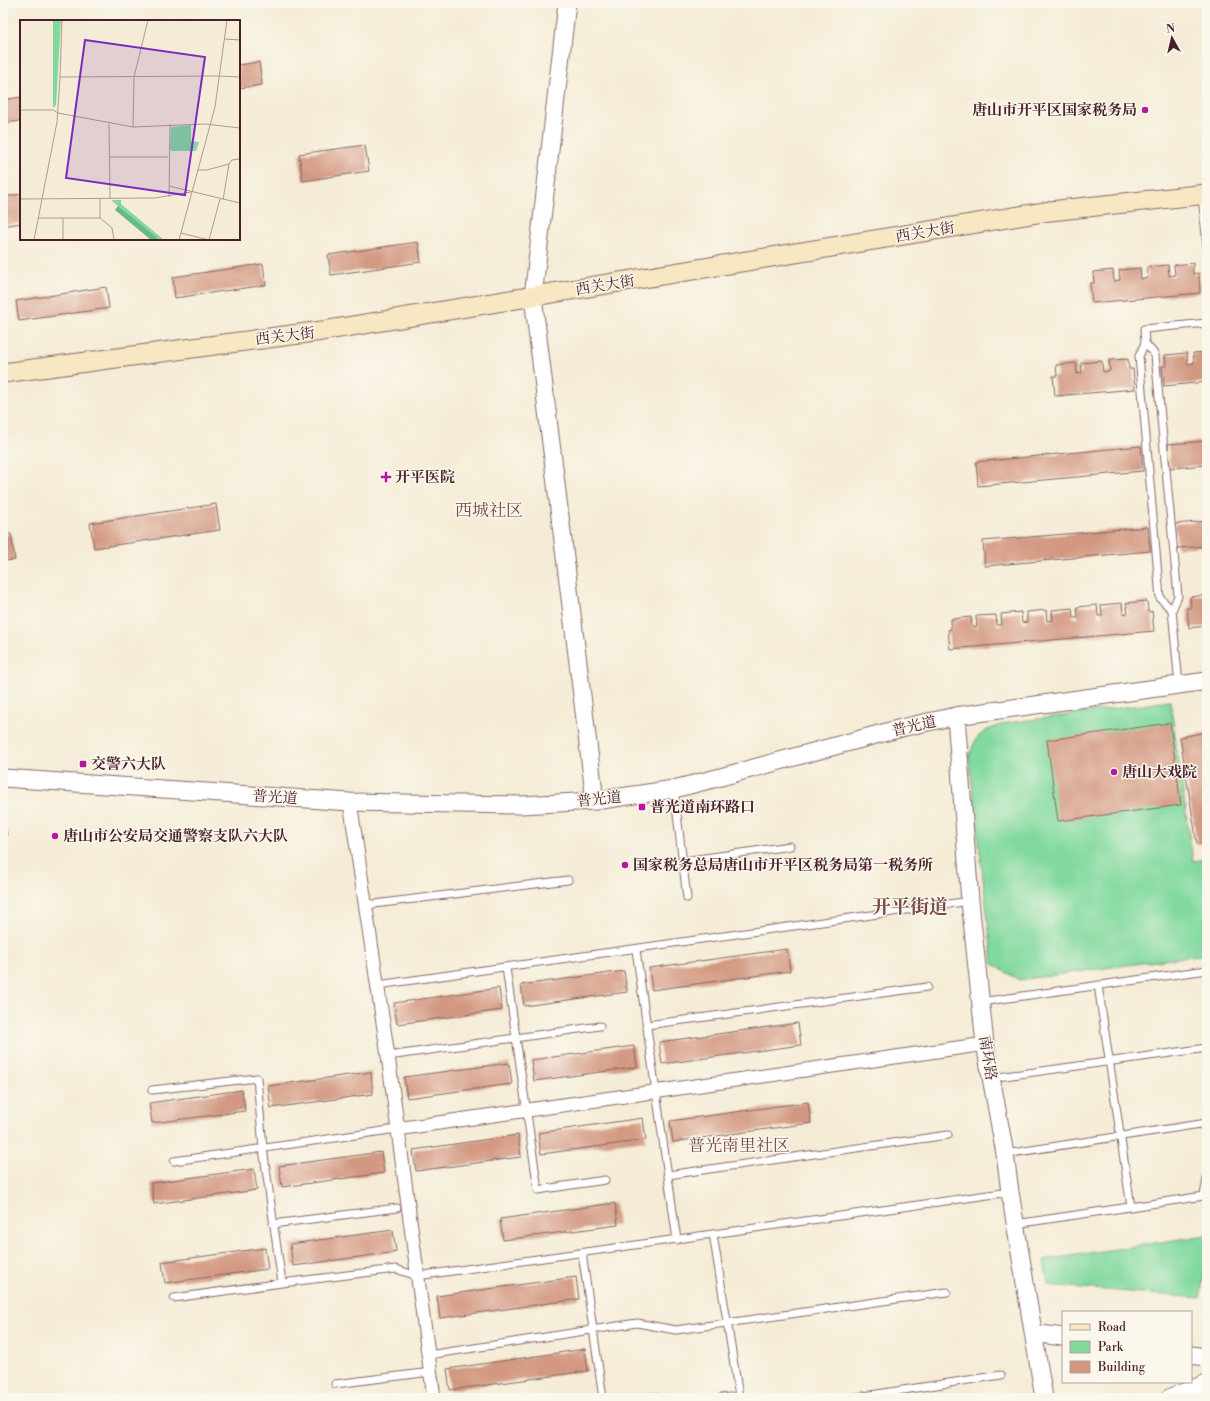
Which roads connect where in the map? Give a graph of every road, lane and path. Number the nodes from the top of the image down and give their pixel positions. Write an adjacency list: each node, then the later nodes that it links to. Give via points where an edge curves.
1 (567, 3): 4 (street)
2 (1204, 194): 3 (lane); 4 (main road, 西关大街, via 1050,211)
3 (1207, 246)
4 (533, 297): 7 (main road, 西关大街, via 322,331); 14 (street)
5 (1207, 323): 6 (lane, via 1144,329)
6 (1145, 343): 8 (lane, via 1155,355 1156,363 1178,596); 8 (lane, via 1139,356 1160,598)
7 (3, 373)
8 (1172, 610): 10 (lane)
9 (1207, 681): 10 (street, 普光道)
10 (1179, 685): 11 (street, 普光道)
11 (956, 716): 13 (street, 普光道, via 905,727); 20 (street, 南环路)
12 (3, 778): 15 (street, 普光道)
13 (674, 789): 14 (street, 普光道); 17 (lane)
14 (595, 801): 15 (street, 普光道, via 521,805)
15 (350, 802): 21 (street)
16 (790, 846): 17 (lane)
17 (683, 861): 19 (lane)
18 (568, 880): 21 (lane)
19 (687, 898)
20 (970, 901): 22 (lane); 28 (street, 南环路)
21 (366, 905): 25 (street)
22 (636, 950): 23 (lane); 29 (lane)
23 (506, 968): 25 (lane); 31 (lane)
24 (1207, 970): 26 (lane)
25 (378, 985): 34 (street)
26 (1098, 985): 28 (lane); 35 (lane)
27 (927, 987): 29 (lane)
28 (980, 1002): 32 (street, 南环路)
29 (647, 1025): 38 (lane)
30 (600, 1026): 31 (lane)
31 (516, 1038): 34 (lane); 39 (lane)
32 (985, 1044): 36 (street, 南环路); 38 (street)
33 (1207, 1048): 35 (lane)
34 (388, 1056): 41 (street)
35 (1109, 1062): 36 (lane); 43 (lane)
36 (991, 1078): 45 (street, 南环路)
37 (152, 1090): 44 (lane, via 257,1078)
38 (656, 1092): 39 (street); 47 (lane)
39 (526, 1111): 41 (street); 49 (lane, via 538,1190)
40 (1207, 1123): 43 (lane)
41 (397, 1130): 44 (lane); 58 (street)
42 (948, 1136): 47 (lane)
43 (1120, 1136): 45 (lane); 51 (lane)
44 (263, 1148): 46 (lane); 53 (lane)
45 (1005, 1154): 50 (street, 南环路)
46 (174, 1161)
47 (668, 1175): 56 (lane)
48 (1207, 1178): 51 (lane, via 1204,1196)
49 (605, 1180)
50 (1010, 1192): 54 (street, 南环路); 55 (lane)
51 (1131, 1207): 54 (lane)
52 (397, 1208): 53 (lane)
53 (274, 1224): 59 (lane)
54 (1015, 1224): 64 (street, 南环路)
55 (714, 1234): 56 (lane); 62 (lane)
56 (677, 1240): 57 (lane)
57 (582, 1253): 58 (lane); 63 (lane)
58 (417, 1276): 59 (lane, via 396,1269); 66 (street)
59 (282, 1283): 61 (lane)
60 (947, 1292): 62 (lane)
61 (174, 1298)
62 (727, 1323): 63 (lane, via 676,1330 637,1323); 73 (lane)
63 (593, 1330): 66 (lane); 75 (lane)
64 (1033, 1333): 65 (street); 80 (street, 南环路)
65 (1062, 1337)
66 (428, 1355): 69 (street)
67 (1192, 1355): 68 (street)
68 (1207, 1357)
69 (430, 1372): 72 (lane); 74 (street)
70 (1001, 1375): 79 (lane)
71 (1207, 1383): 81 (street)
72 (335, 1384)
73 (740, 1397): 78 (lane)
74 (434, 1398)
75 (603, 1398)
76 (644, 1398): 77 (lane)
77 (657, 1398)
78 (721, 1398)
79 (851, 1398)
80 (1044, 1398)
81 (1169, 1398)

